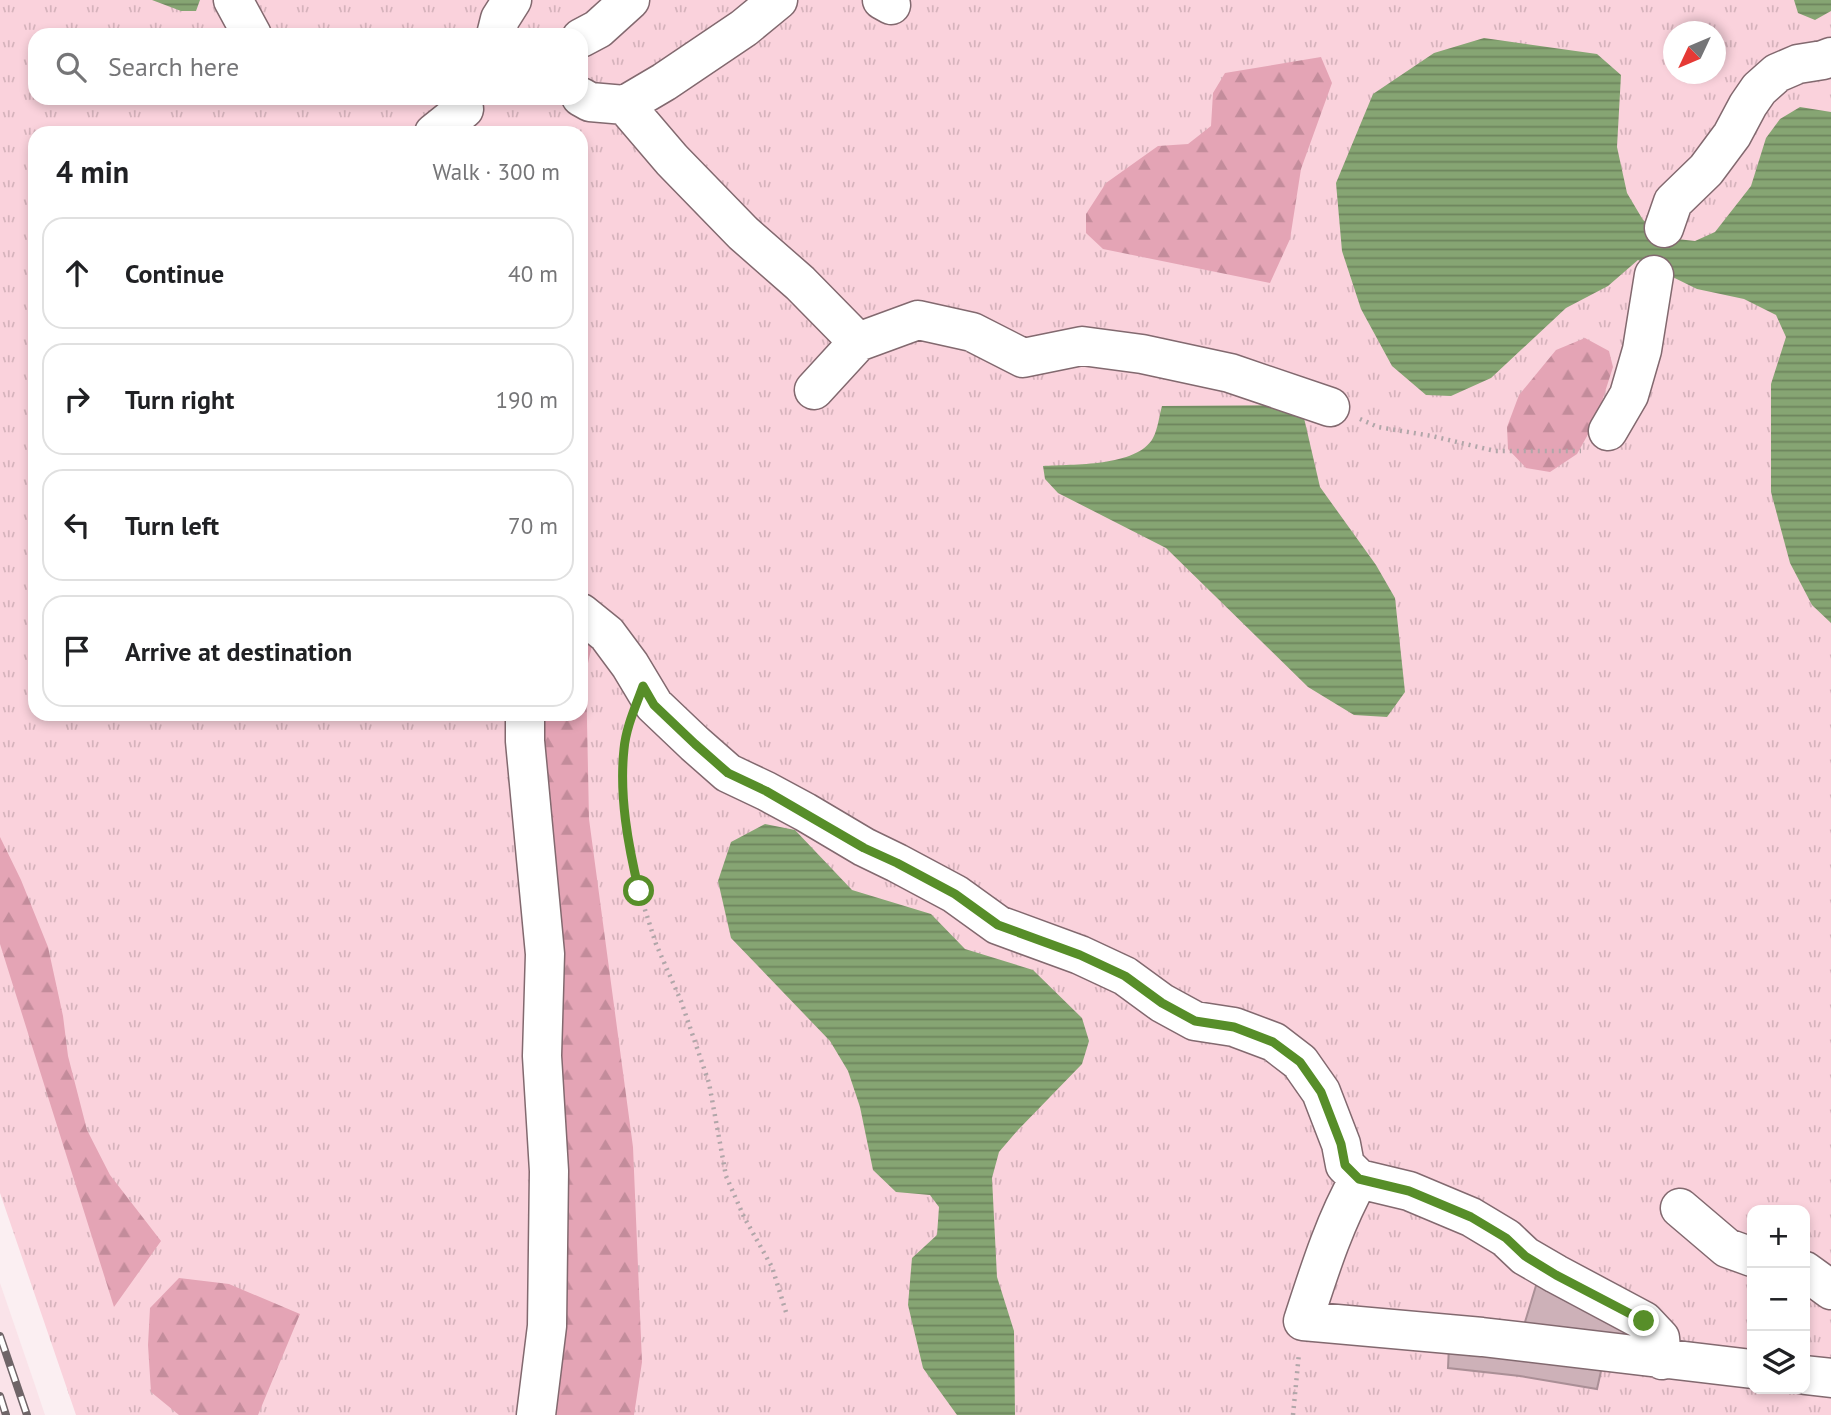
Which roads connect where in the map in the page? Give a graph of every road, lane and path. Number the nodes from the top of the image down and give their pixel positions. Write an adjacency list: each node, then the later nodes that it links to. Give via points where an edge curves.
1 (233, 0): 4 (lane)
2 (630, 0): 5 (lane)
3 (778, 0): 8 (lane, via 744,28)
4 (248, 28)
5 (588, 34)
6 (1831, 57): 11 (lane, via 1798,64 1759,89 1706,170 1673,202)
7 (588, 101): 8 (lane)
8 (625, 105): 13 (lane, via 743,233)
9 (467, 113): 10 (lane)
10 (446, 126)
11 (1664, 228)
12 (1654, 275): 16 (lane, via 1629,396)
13 (858, 342): 14 (lane); 15 (lane, via 918,320 972,332 1023,358 1082,346 1142,354 1230,373)
14 (814, 390)
15 (1330, 407): 16 (path, via 1378,427 1495,451 1591,451)
16 (1608, 431)
17 (588, 619): 18 (lane, via 607,635)
18 (643, 686): 20 (lane, via 654,705 728,773 955,894 998,925 1125,976 1195,1021 1234,1027 1273,1042 1300,1062 1321,1092 1345,1165); 25 (path, via 624,749 629,846 639,891 709,1083 726,1176 772,1267)
19 (525, 721): 31 (lane, via 545,954 541,1056 549,1171 547,1326)
20 (1359, 1179): 26 (lane, via 1323,1259); 27 (lane, via 1409,1191 1471,1217 1556,1275 1644,1321 1660,1338)
21 (1680, 1209): 22 (lane, via 1727,1248)
22 (1747, 1255)
23 (1810, 1275): 24 (lane)
24 (1831, 1290)
25 (786, 1312)
26 (1303, 1321): 27 (lane); 32 (path)
27 (1662, 1360): 28 (lane)
28 (1747, 1369)
29 (1810, 1376): 30 (lane)
30 (1831, 1378)
31 (536, 1415)
32 (1293, 1415)

